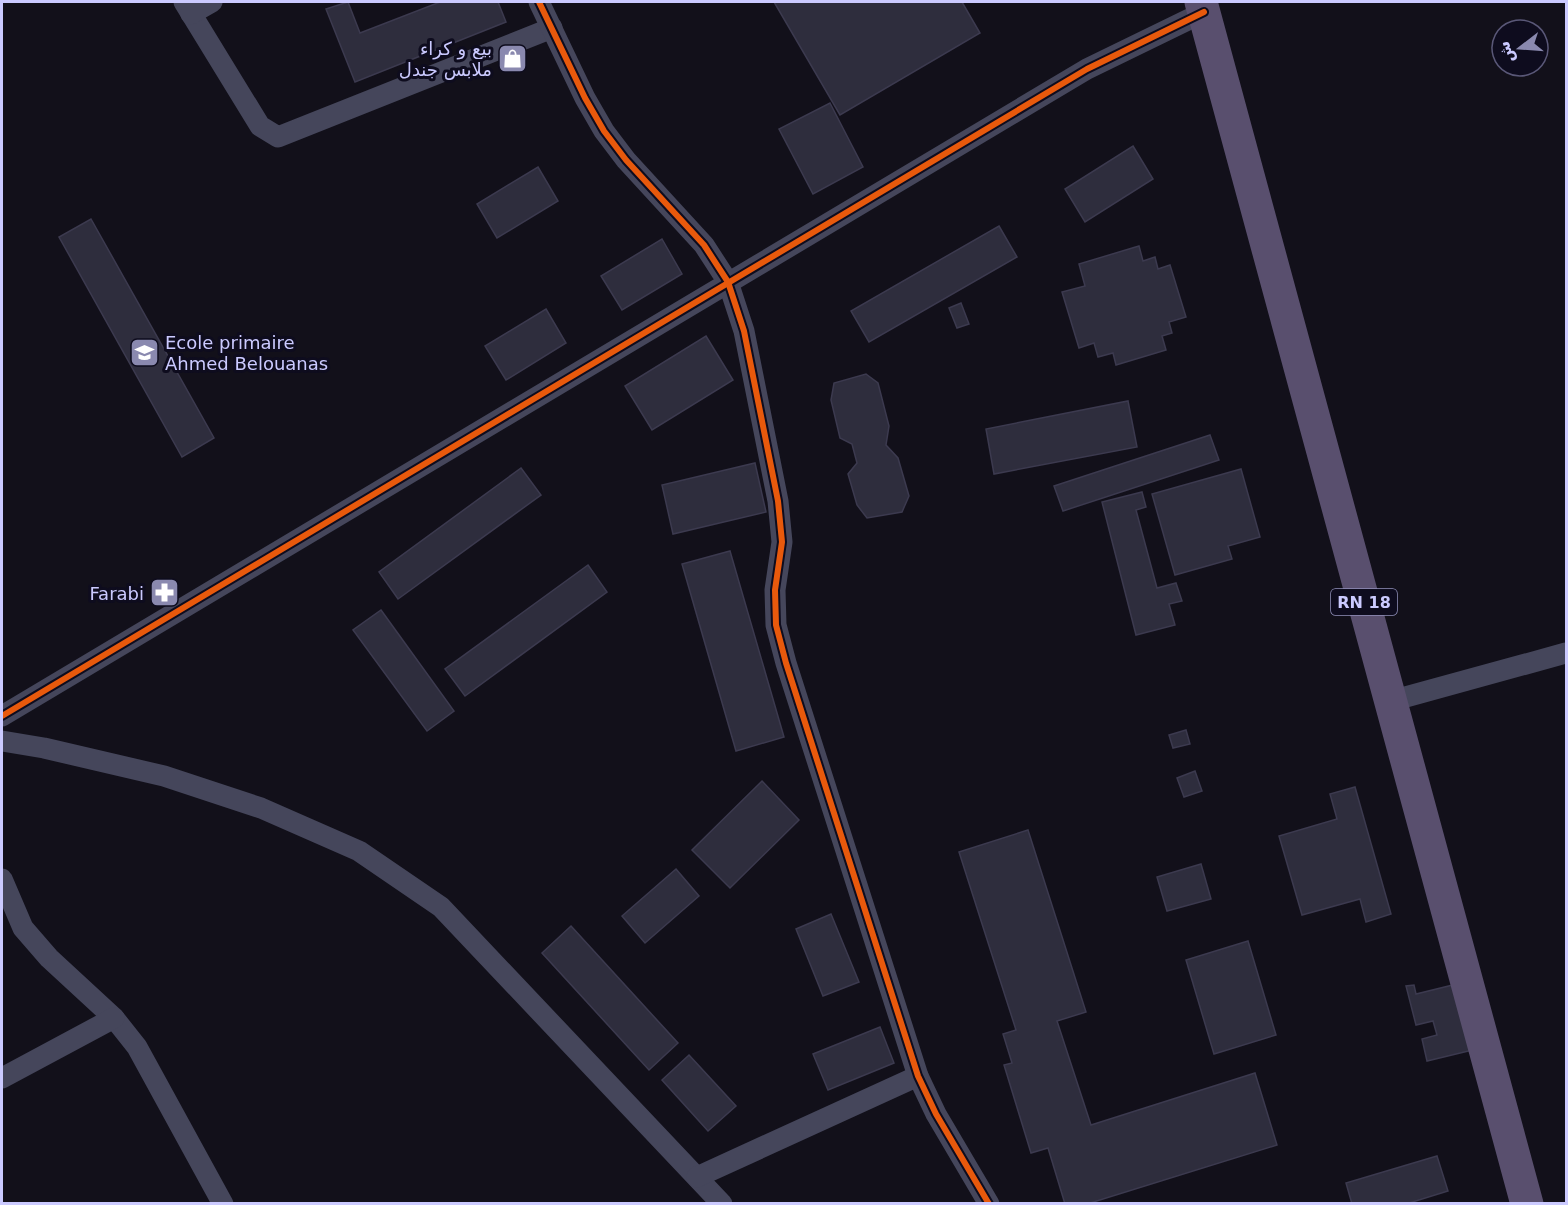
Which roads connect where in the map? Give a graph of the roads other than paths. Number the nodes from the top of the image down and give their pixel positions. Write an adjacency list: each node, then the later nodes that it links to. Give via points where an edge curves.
1 (212, 2): 4 (street)
2 (539, 2): 5 (street)
3 (1203, 7): 6 (street, via 1087,69); 8 (main road, RN 18)
4 (188, 8): 5 (street, via 260,126 278,137)
5 (552, 28): 6 (street, via 604,131 704,245)
6 (729, 282): 9 (street); 13 (street, via 744,332 778,501 782,542 775,591 776,625)
7 (1566, 653): 8 (street)
8 (1391, 700): 19 (main road, RN 18)
9 (2, 716)
10 (2, 741): 15 (street, via 164,776 261,808 359,851 441,907)
11 (2, 879): 12 (street, via 23,928 49,958)
12 (114, 1018): 14 (street); 16 (street, via 137,1047)
13 (918, 1076): 15 (street); 18 (street)
14 (2, 1078)
15 (697, 1177): 17 (street)
16 (223, 1203)
17 (722, 1203)
18 (989, 1203)
19 (1527, 1203)

